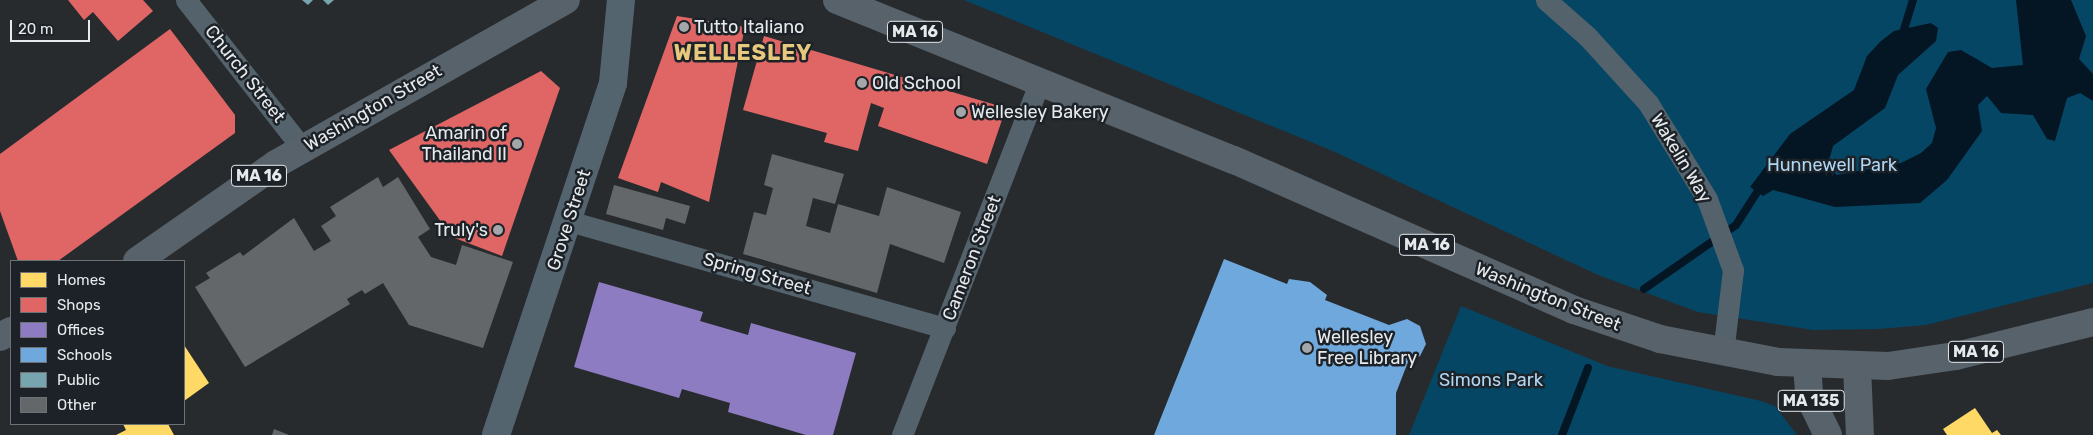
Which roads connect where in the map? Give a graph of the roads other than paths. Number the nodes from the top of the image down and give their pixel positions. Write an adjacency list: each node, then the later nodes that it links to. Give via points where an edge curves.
1 (186, 0): 7 (street, Church Street)
2 (566, 0): 7 (main road, Washington Street / MA 16)
3 (621, 0): 8 (street, Grove Street, via 616,70)
4 (837, 0): 6 (main road, Washington Street / MA 16)
5 (1546, 0): 12 (street, Wakelin Way, via 1592,41 1648,103 1685,160 1717,221 1728,246 1734,278)
6 (1040, 81): 11 (street, Cameron Street); 12 (main road, Washington Street / MA 16, via 1234,160 1574,310 1640,334)
7 (302, 148): 9 (main road, Washington Street / MA 16)
8 (569, 221): 11 (street, Spring Street); 15 (street, Grove Street)
9 (138, 260)
10 (2093, 322): 14 (main road, Washington Street / MA 16, via 1932,361)
11 (945, 328): 16 (street, Cameron Street)
12 (1723, 353): 13 (main road, Washington Street / MA 16)
13 (1807, 364): 14 (main road, Washington Street / MA 16); 17 (main road, MA 135, via 1809,396)
14 (1858, 367): 18 (main road, MA 135)
15 (496, 435)
16 (902, 435)
17 (1828, 435)
18 (1860, 435)

